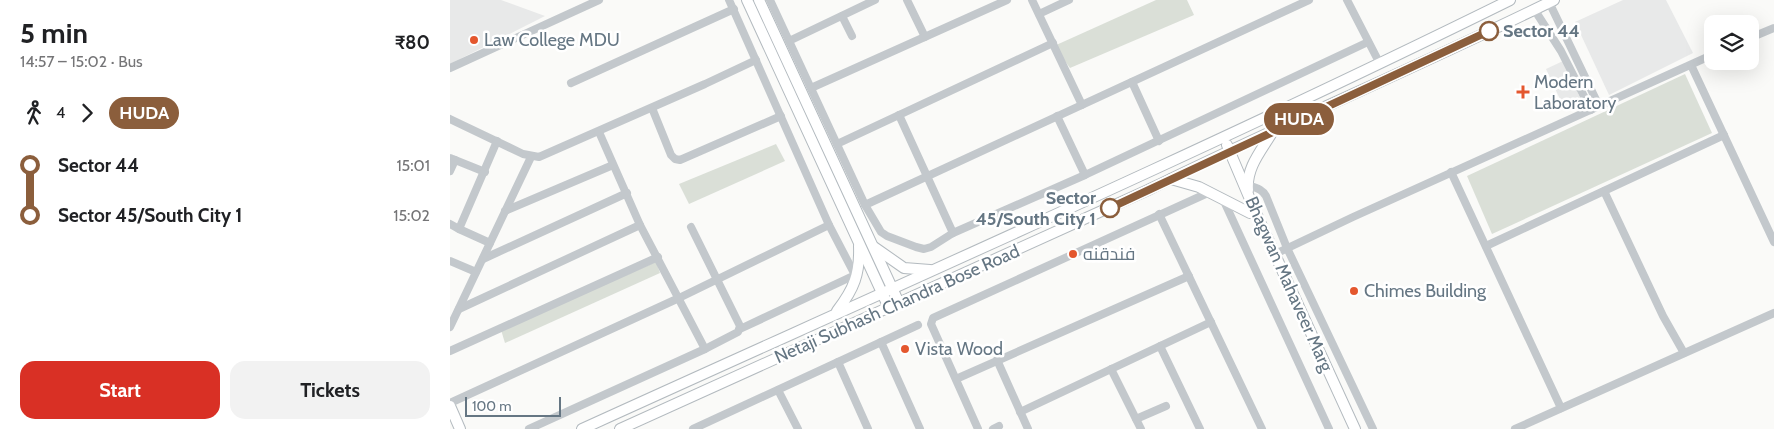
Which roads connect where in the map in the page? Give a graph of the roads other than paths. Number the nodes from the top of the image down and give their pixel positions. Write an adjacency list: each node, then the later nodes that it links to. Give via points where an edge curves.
1 (599, 0): 30 (street)
2 (729, 0): 16 (street)
3 (747, 0): 75 (main road)
4 (758, 0): 79 (main road)
5 (770, 0): 23 (street)
6 (875, 0): 18 (street)
7 (907, 0): 22 (street)
8 (1006, 0): 22 (street)
9 (1032, 0): 17 (street)
10 (1069, 0): 17 (street)
11 (1309, 0): 31 (street)
12 (1347, 0): 24 (street)
13 (1510, 0): 28 (main road, Netaji Subhash Chandra Bose Road)
14 (1551, 1): 15 (main road, Netaji Subhash Chandra Bose Road); 37 (street)
15 (1534, 9): 37 (street); 42 (main road, Netaji Subhash Chandra Bose Road)
16 (734, 10): 27 (street); 32 (street)
17 (1039, 14): 25 (street)
18 (842, 16): 21 (street); 23 (street)
19 (1774, 28): 20 (street)
20 (1759, 34)
21 (852, 36)
22 (925, 37): 33 (street)
23 (789, 41): 33 (street)
24 (1368, 42): 28 (street); 48 (street)
25 (1053, 43): 34 (street); 38 (street)
26 (1704, 59): 29 (street)
27 (756, 60): 36 (street); 39 (street)
28 (1380, 64): 35 (main road, Netaji Subhash Chandra Bose Road)
29 (1691, 65): 37 (street); 45 (street)
30 (450, 68)
31 (1132, 82): 34 (street); 48 (street)
32 (571, 83)
33 (811, 88): 49 (street)
34 (1082, 105): 40 (street)
35 (1288, 107): 42 (main road); 46 (main road, Netaji Subhash Chandra Bose Road)
36 (652, 108): 39 (street, via 671,155 680,160); 44 (street)
37 (1595, 108): 56 (street)
38 (899, 115): 49 (street); 58 (street)
39 (781, 116): 71 (street)
40 (1058, 116): 57 (street); 58 (street)
41 (450, 119): 47 (street)
42 (1293, 121): 43 (main road, Netaji Subhash Chandra Bose Road)
43 (1274, 130): 50 (main road, Netaji Subhash Chandra Bose Road); 60 (main road, via 1249,173)
44 (599, 132): 51 (street, via 548,154); 53 (street)
45 (1724, 136): 61 (street); 76 (street)
46 (1220, 139): 50 (main road, Bhagwan Mahaveer Marg); 85 (main road, Netaji Subhash Chandra Bose Road)
47 (498, 141): 51 (street); 55 (street)
48 (1159, 141): 57 (street)
49 (837, 144): 65 (street)
50 (1226, 152): 59 (main road, Netaji Subhash Chandra Bose Road); 60 (main road, Bhagwan Mahaveer Marg); 67 (main road, Bhagwan Mahaveer Marg)
51 (531, 157): 66 (street)
52 (452, 159): 54 (street); 55 (street)
53 (613, 165): 63 (street); 66 (street)
54 (450, 171)
55 (484, 172): 73 (street)
56 (1452, 172): 78 (street); 80 (street)
57 (1085, 175): 74 (street)
58 (926, 177): 65 (street); 74 (street)
59 (1172, 179): 62 (main road); 91 (main road, Netaji Subhash Chandra Bose Road)
60 (1248, 190): 80 (street, via 1263,191); 81 (main road, Bhagwan Mahaveer Marg)
61 (1604, 191): 78 (street); 104 (street)
62 (1210, 192): 64 (main road); 68 (street)
63 (626, 193): 70 (street); 83 (street)
64 (1223, 199): 67 (main road); 115 (street)
65 (865, 205): 74 (street, via 881,232 916,248 931,247)
66 (505, 211): 77 (street)
67 (1250, 213): 130 (main road, Bhagwan Mahaveer Marg)
68 (1160, 214): 87 (street); 108 (street, via 933,318 931,324)
69 (450, 224): 73 (street)
70 (640, 224): 82 (street); 93 (street)
71 (829, 225): 88 (street); 99 (street, via 856,275)
72 (691, 227): 88 (street)
73 (458, 228): 77 (street)
74 (953, 233)
75 (859, 241): 89 (main road); 95 (main road, via 857,278)
76 (1774, 242)
77 (490, 243): 83 (street)
78 (1486, 246): 112 (street)
79 (873, 247): 85 (main road, via 904,268); 89 (main road)
80 (1287, 248): 81 (street); 132 (street)
81 (1275, 254): 131 (main road, Bhagwan Mahaveer Marg)
82 (658, 257): 90 (street); 103 (street)
83 (482, 259): 86 (street)
84 (450, 261): 86 (street)
85 (932, 270): 89 (main road, Netaji Subhash Chandra Bose Road)
86 (476, 272): 93 (street)
87 (1189, 276): 96 (street); 105 (street)
88 (717, 279): 90 (street); 99 (street)
89 (888, 290): 91 (main road); 92 (main road); 95 (main road, Netaji Subhash Chandra Bose Road)
90 (680, 298): 102 (street); 110 (street)
91 (899, 303): 92 (main road, Netaji Subhash Chandra Bose Road)
92 (889, 308): 119 (main road, Netaji Subhash Chandra Bose Road)
93 (459, 309): 98 (street)
94 (1774, 312): 104 (street)
95 (835, 314): 118 (main road, Netaji Subhash Chandra Bose Road)
96 (1211, 322): 101 (street); 128 (street)
97 (918, 326): 100 (street)
98 (450, 327)
99 (740, 329): 102 (street)
100 (881, 342): 106 (street); 123 (street)
101 (1160, 346): 107 (street); 127 (street)
102 (705, 349): 117 (street)
103 (450, 351)
104 (1684, 353): 112 (street)
105 (997, 360): 108 (street); 113 (street)
106 (838, 362): 109 (street); 122 (street)
107 (1111, 369): 113 (street); 114 (street)
108 (956, 378): 124 (street)
109 (778, 390): 120 (street); 121 (street)
110 (450, 404): 116 (main road)
111 (1166, 406): 114 (street)
112 (1561, 408): 133 (street)
113 (1020, 412): 125 (street)
114 (1136, 419): 126 (street)
115 (1328, 427): 129 (street)
116 (460, 429)
117 (529, 429)
118 (582, 429)
119 (620, 429)
120 (693, 429)
121 (798, 429)
122 (868, 429)
123 (920, 429)
124 (978, 429)
125 (1028, 429)
126 (1140, 429)
127 (1200, 429)
128 (1262, 429)
129 (1319, 429)
130 (1349, 429)
131 (1355, 429)
132 (1373, 429)
133 (1514, 429)

